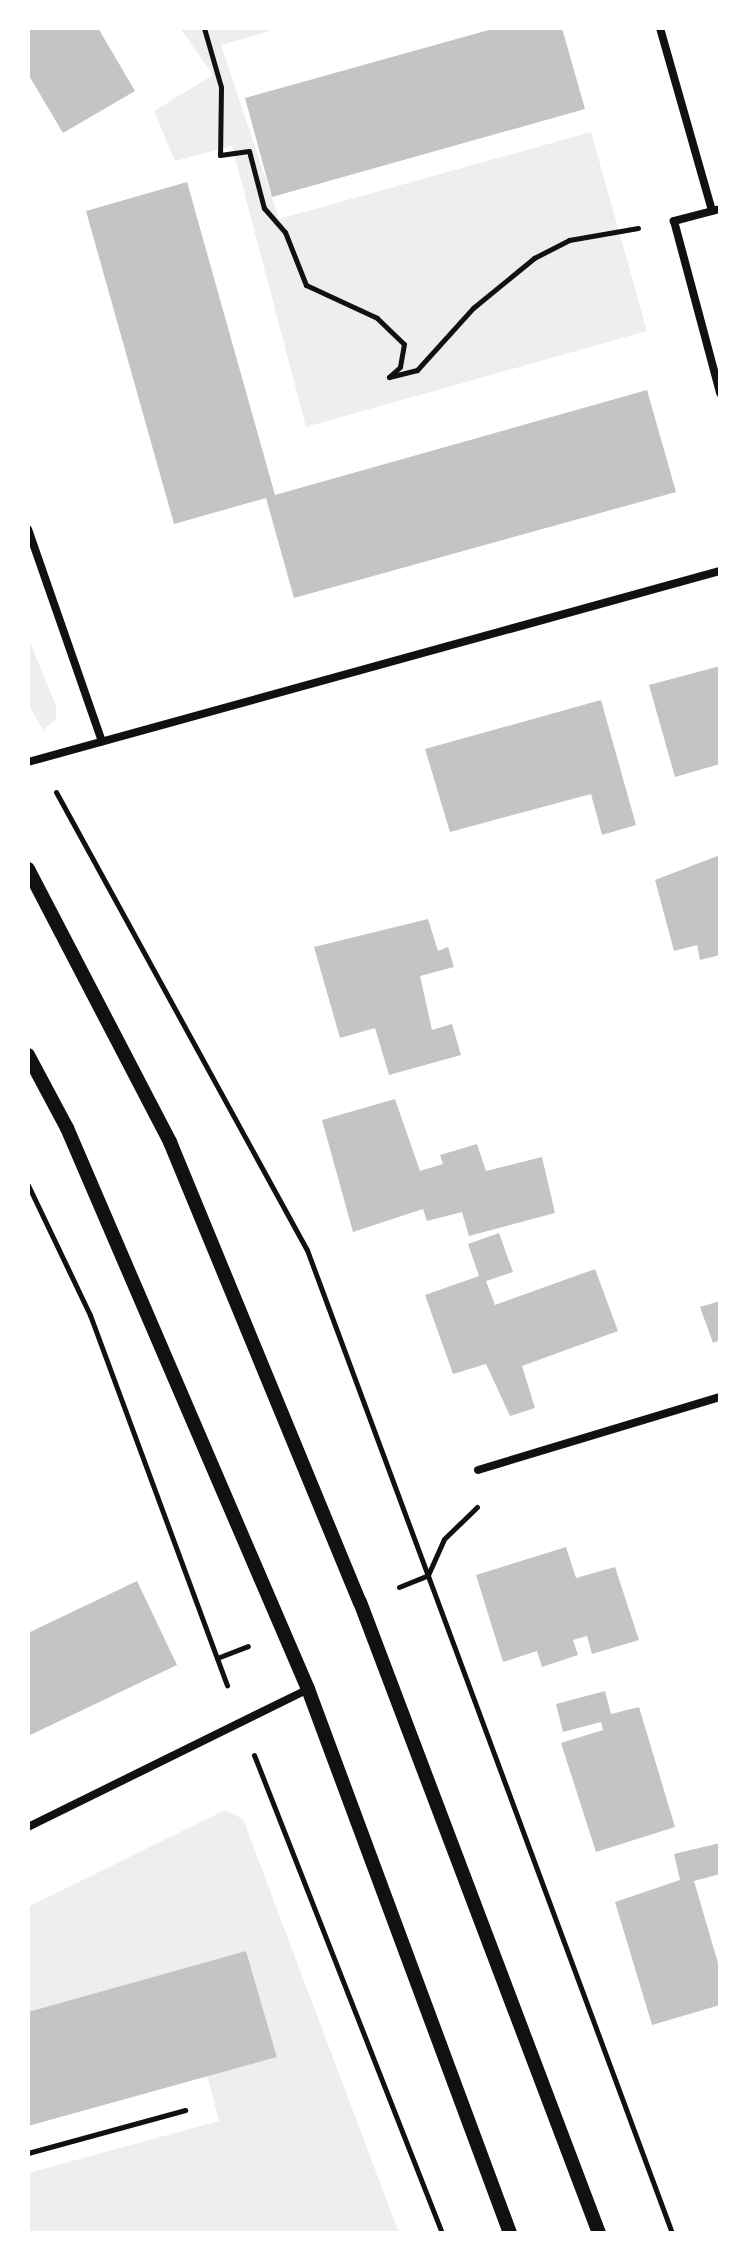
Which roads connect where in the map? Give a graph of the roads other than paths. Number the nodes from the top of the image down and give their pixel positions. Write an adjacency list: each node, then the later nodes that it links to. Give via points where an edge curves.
1 (660, 28): 2 (street)
2 (716, 210): 3 (street, via 674,221)
3 (720, 393)
4 (28, 529): 6 (street)
5 (720, 571): 6 (street)
6 (102, 741): 7 (street)
7 (28, 762)
8 (28, 869): 15 (street, via 170,1142 360,1602)
9 (28, 1055): 12 (street, via 67,1128)
10 (720, 1397): 11 (street)
11 (478, 1470)
12 (308, 1689): 13 (street); 14 (street)
13 (28, 1827)
14 (510, 2233)
15 (599, 2233)

